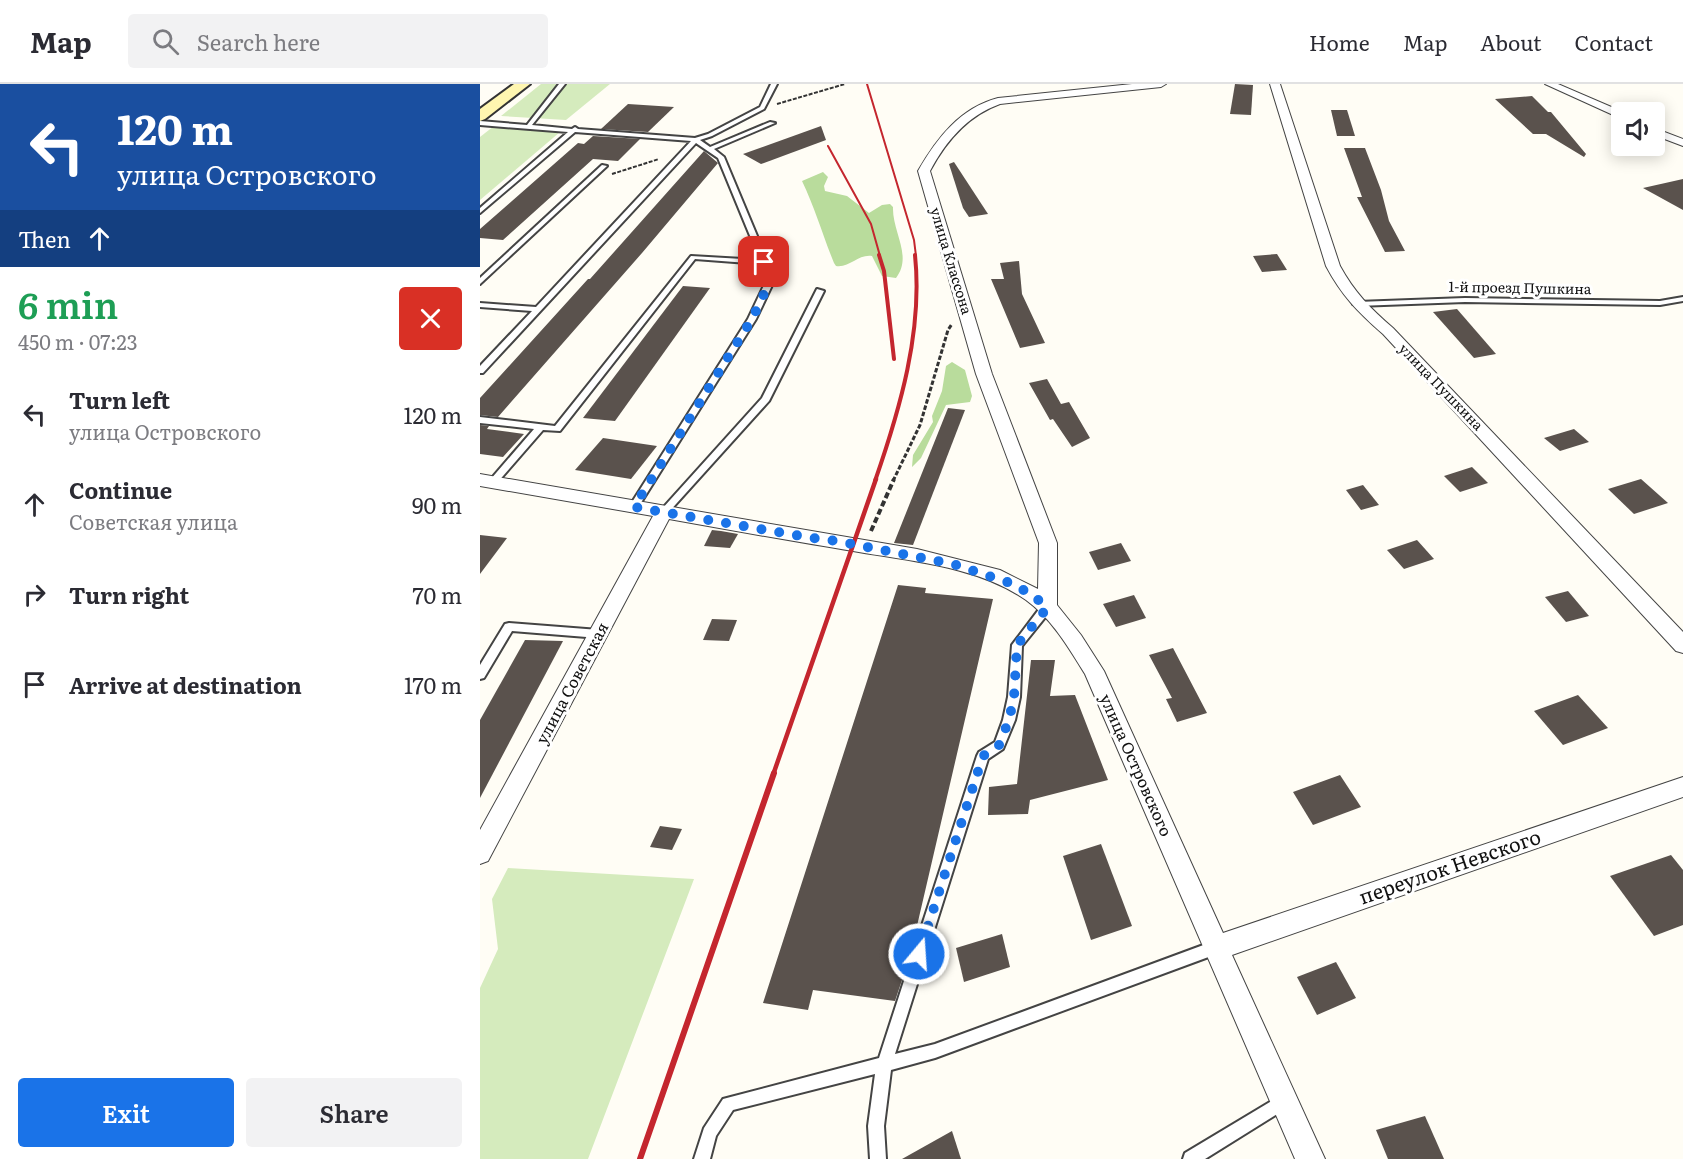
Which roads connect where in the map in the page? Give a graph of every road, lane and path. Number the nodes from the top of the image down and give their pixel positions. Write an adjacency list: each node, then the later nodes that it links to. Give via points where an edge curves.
1 (523, 84): 10 (street)
2 (562, 84): 13 (lane)
3 (774, 84): 8 (lane)
4 (845, 84): 8 (path)
5 (1161, 84): 29 (street, улица Классона, via 998,101 962,119 924,171)
6 (1275, 84): 27 (street, улица Пушкина, via 1333,266)
7 (1550, 84): 9 (street)
8 (762, 108): 16 (lane)
9 (1611, 111)
10 (480, 116)
11 (480, 123): 13 (lane)
12 (772, 123): 18 (lane)
13 (529, 126): 14 (lane)
14 (575, 129): 16 (lane); 22 (lane)
15 (1665, 135): 17 (street)
16 (696, 140): 18 (lane); 30 (lane)
17 (1683, 143)
18 (709, 149): 23 (lane, via 721,157)
19 (662, 158): 21 (path)
20 (604, 166): 21 (lane)
21 (588, 181): 24 (lane)
22 (480, 211)
23 (764, 262): 33 (lane, via 693,257 557,429); 35 (lane, via 771,279 752,319)
24 (480, 282)
25 (820, 291): 36 (lane, via 766,399)
26 (1683, 298): 27 (lane, 1-й проезд Пушкина, via 1660,303 1466,300)
27 (1357, 304): 40 (street, улица Пушкина, via 1388,331)
28 (480, 305): 30 (lane)
29 (964, 306): 37 (path, via 948,330 920,425); 38 (street, улица Классона, via 984,374 1048,543)
30 (538, 309): 31 (lane)
31 (480, 371)
32 (480, 420): 33 (lane)
33 (541, 427): 34 (lane)
34 (486, 481): 35 (street, улица Островского)
35 (634, 507): 36 (street, улица Островского)
36 (664, 512): 37 (street, улица Островского); 39 (street, улица Советская)
37 (865, 546): 38 (street, улица Островского, via 953,564 1013,584)
38 (1047, 608): 44 (street, улица Островского, via 1072,636 1094,671); 45 (lane, via 1017,645 1009,720 999,745 983,756)
39 (598, 634): 41 (lane, via 509,627); 43 (street, улица Советская)
40 (1683, 645)
41 (480, 675)
42 (1683, 787): 44 (street, переулок Невского)
43 (480, 853)
44 (1218, 947): 45 (lane, via 935,1051); 46 (street, улица Островского)
45 (884, 1064): 47 (lane, via 728,1104 709,1133); 48 (lane, via 876,1126)
46 (1285, 1100): 49 (lane); 50 (street, улица Островского)
47 (702, 1159)
48 (878, 1159)
49 (1191, 1159)
50 (1310, 1159)

